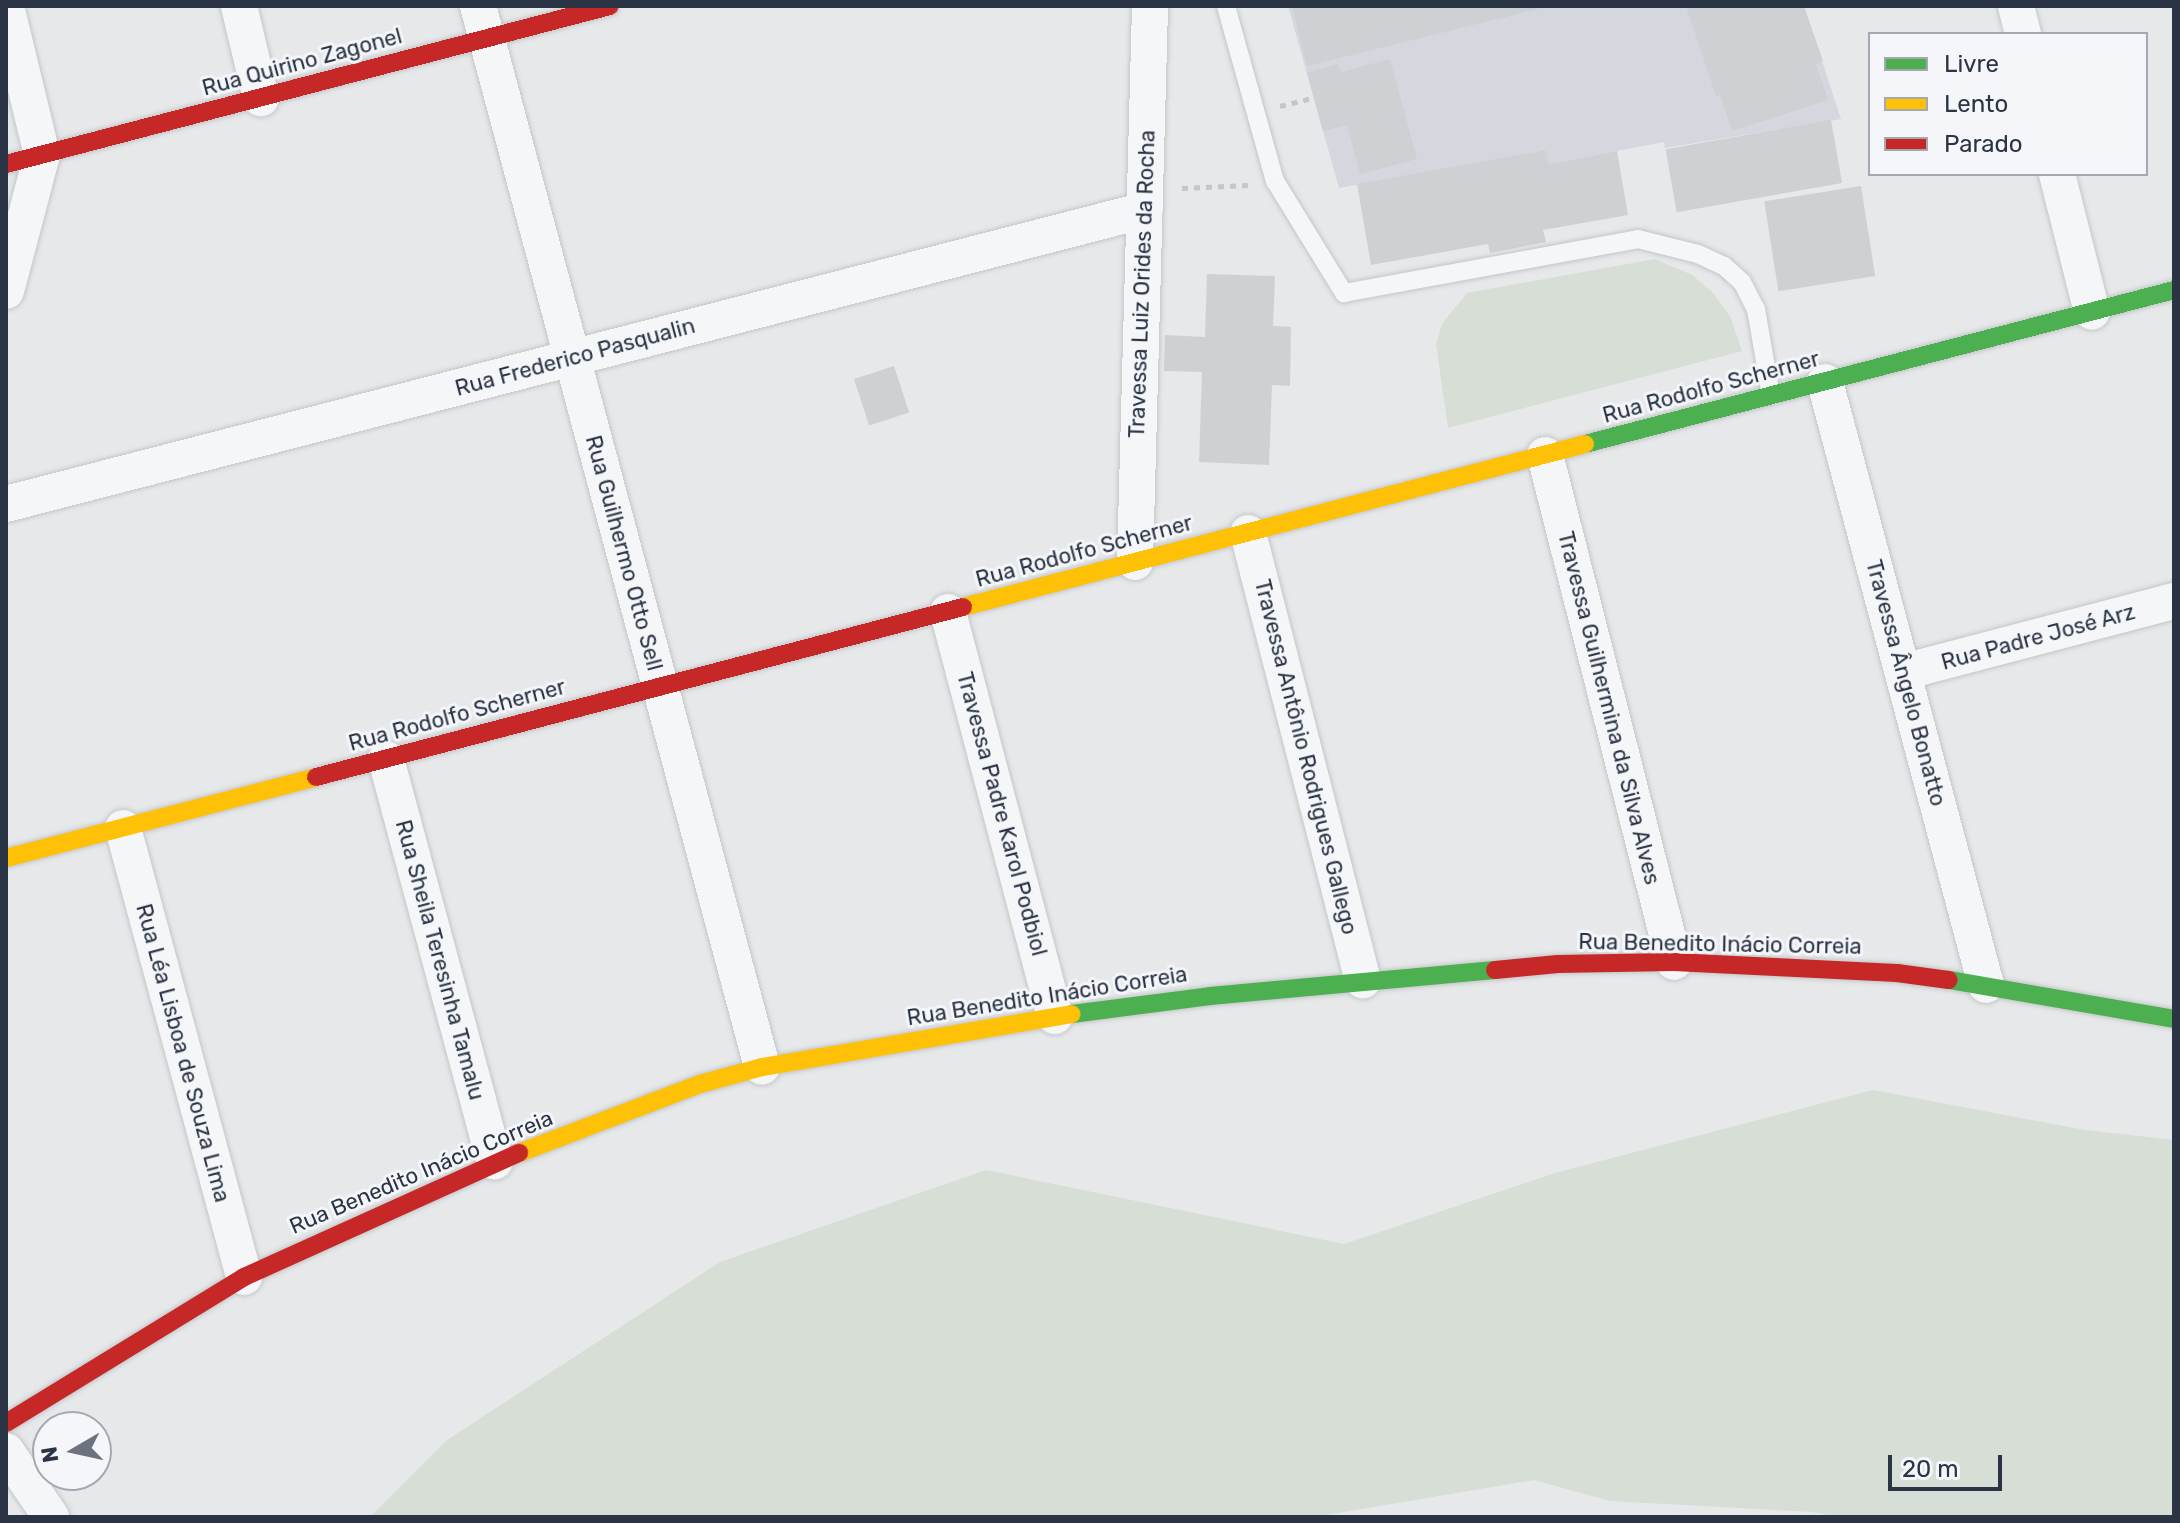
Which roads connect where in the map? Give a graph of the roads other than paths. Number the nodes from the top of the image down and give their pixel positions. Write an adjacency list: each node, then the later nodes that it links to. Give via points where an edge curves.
1 (6, 6): 10 (street)
2 (239, 6): 9 (street)
3 (610, 6): 7 (street, Rua Quirino Zagonel)
4 (1150, 6): 13 (street, Travessa Luiz Orides da Rocha)
5 (1226, 6): 19 (lane, via 1275,181 1344,293 1638,239 1698,254 1742,282 1756,309)
6 (2016, 6): 8 (street)
7 (482, 22): 9 (street, Rua Quirino Zagonel); 17 (street, Rua Guilhermo Otto Sell)
8 (2022, 32)
9 (261, 98): 10 (street, Rua Quirino Zagonel)
10 (42, 155): 11 (street, Rua Quirino Zagonel); 15 (street)
11 (6, 164)
12 (2058, 176): 16 (street)
13 (1145, 199): 17 (street, Rua Frederico Pasqualin); 23 (street, Travessa Luiz Orides da Rocha)
14 (2174, 290): 16 (street, Rua Rodolfo Scherner)
15 (6, 291)
16 (2092, 312): 18 (street, Rua Rodolfo Scherner)
17 (572, 358): 21 (street, Rua Frederico Pasqualin); 27 (street, Rua Guilhermo Otto Sell)
18 (1825, 382): 19 (street, Rua Rodolfo Scherner); 26 (street, Travessa Ângelo Bonatto)
19 (1771, 396): 20 (street, Rua Rodolfo Scherner)
20 (1545, 455): 22 (street, Rua Rodolfo Scherner); 31 (street, Travessa Guilhermina da Silva Alves)
21 (6, 504)
22 (1248, 533): 23 (street, Rua Rodolfo Scherner); 32 (street, Travessa Antônio Rodrigues Gallego)
23 (1135, 562): 24 (street, Rua Rodolfo Scherner)
24 (948, 612): 27 (street, Rua Rodolfo Scherner); 34 (street, Travessa Padre Karol Podbiol)
25 (2171, 613): 26 (street, Rua Padre José Arz)
26 (1903, 672): 33 (street, Travessa Ângelo Bonatto)
27 (660, 687): 28 (street, Rua Rodolfo Scherner); 36 (street, Rua Guilhermo Otto Sell)
28 (386, 759): 29 (street, Rua Rodolfo Scherner); 37 (street, Rua Sheila Teresinha Tamalu)
29 (123, 828): 30 (street, Rua Rodolfo Scherner); 38 (street, Rua Léa Lisboa de Souza Lima)
30 (6, 858)
31 (1674, 962): 32 (street, Rua Benedito Inácio Correia, via 1558,964); 33 (street, Rua Benedito Inácio Correia, via 1897,973)
32 (1363, 980): 34 (street, Rua Benedito Inácio Correia)
33 (1986, 985): 35 (street, Rua Benedito Inácio Correia)
34 (1055, 1016): 36 (street, Rua Benedito Inácio Correia)
35 (2174, 1019)
36 (762, 1067): 37 (street, Rua Benedito Inácio Correia, via 700,1084)
37 (495, 1162): 38 (street, Rua Benedito Inácio Correia)
38 (244, 1277): 39 (street, Rua Benedito Inácio Correia)
39 (6, 1423)
40 (6, 1451): 41 (street)
41 (51, 1517)

